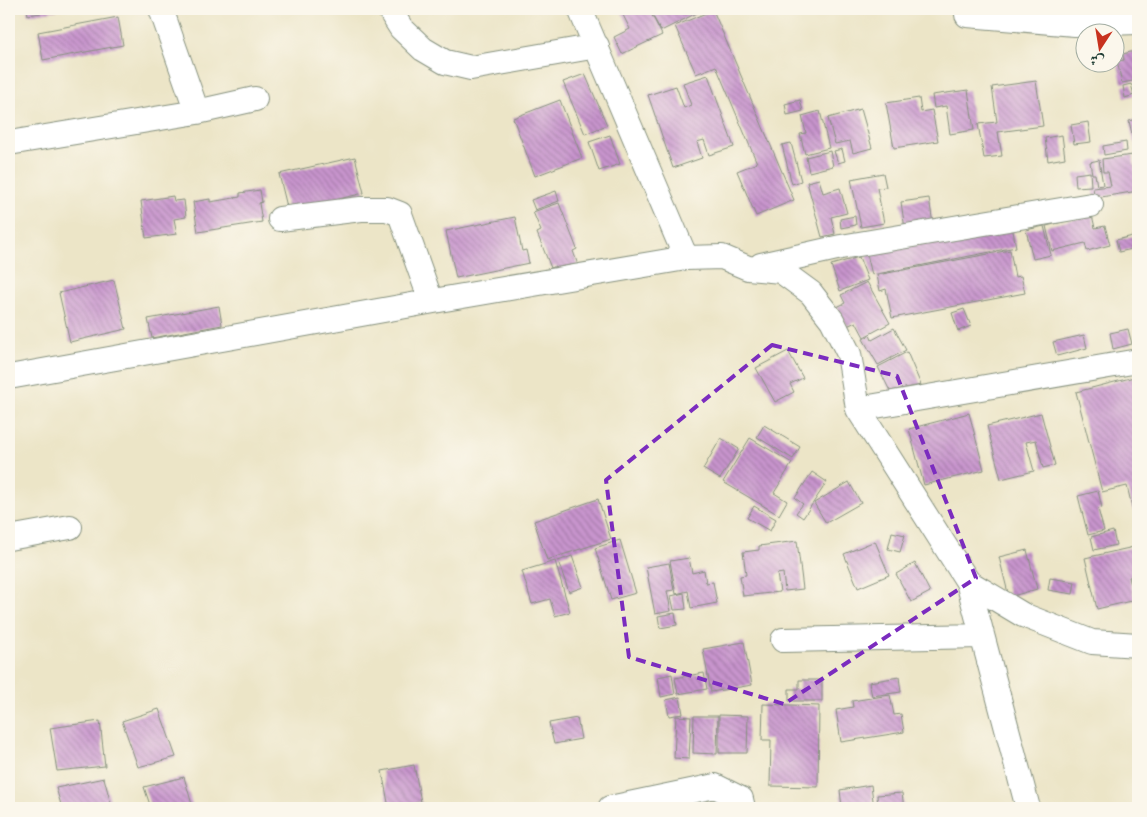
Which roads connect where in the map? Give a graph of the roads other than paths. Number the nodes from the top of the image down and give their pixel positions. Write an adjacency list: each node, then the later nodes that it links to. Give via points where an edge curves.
1 (162, 9): 8 (street)
2 (389, 9): 6 (street, via 401,28 422,49 445,62 471,68)
3 (580, 9): 6 (street)
4 (967, 15): 5 (street, via 1075,24)
5 (1138, 22)
6 (597, 46): 12 (street)
7 (255, 100): 8 (street)
8 (197, 112): 9 (street)
9 (9, 143)
10 (1091, 205): 13 (street, via 841,247)
11 (280, 220): 14 (street, via 361,209 387,209 400,214)
12 (686, 258): 13 (street, via 722,257); 14 (street)
13 (748, 268): 17 (street, via 781,271 811,293 827,313 849,354)
14 (430, 301): 16 (street)
15 (1138, 361): 17 (street)
16 (9, 377)
17 (858, 409): 20 (street)
18 (70, 527): 19 (street)
19 (9, 538)
20 (968, 582): 21 (street); 23 (street, via 1023,615 1092,642)
21 (982, 636): 22 (street); 26 (street)
22 (783, 640)
23 (1138, 645)
24 (610, 808): 25 (street, via 715,786 741,799)
25 (743, 808)
26 (1028, 808)

